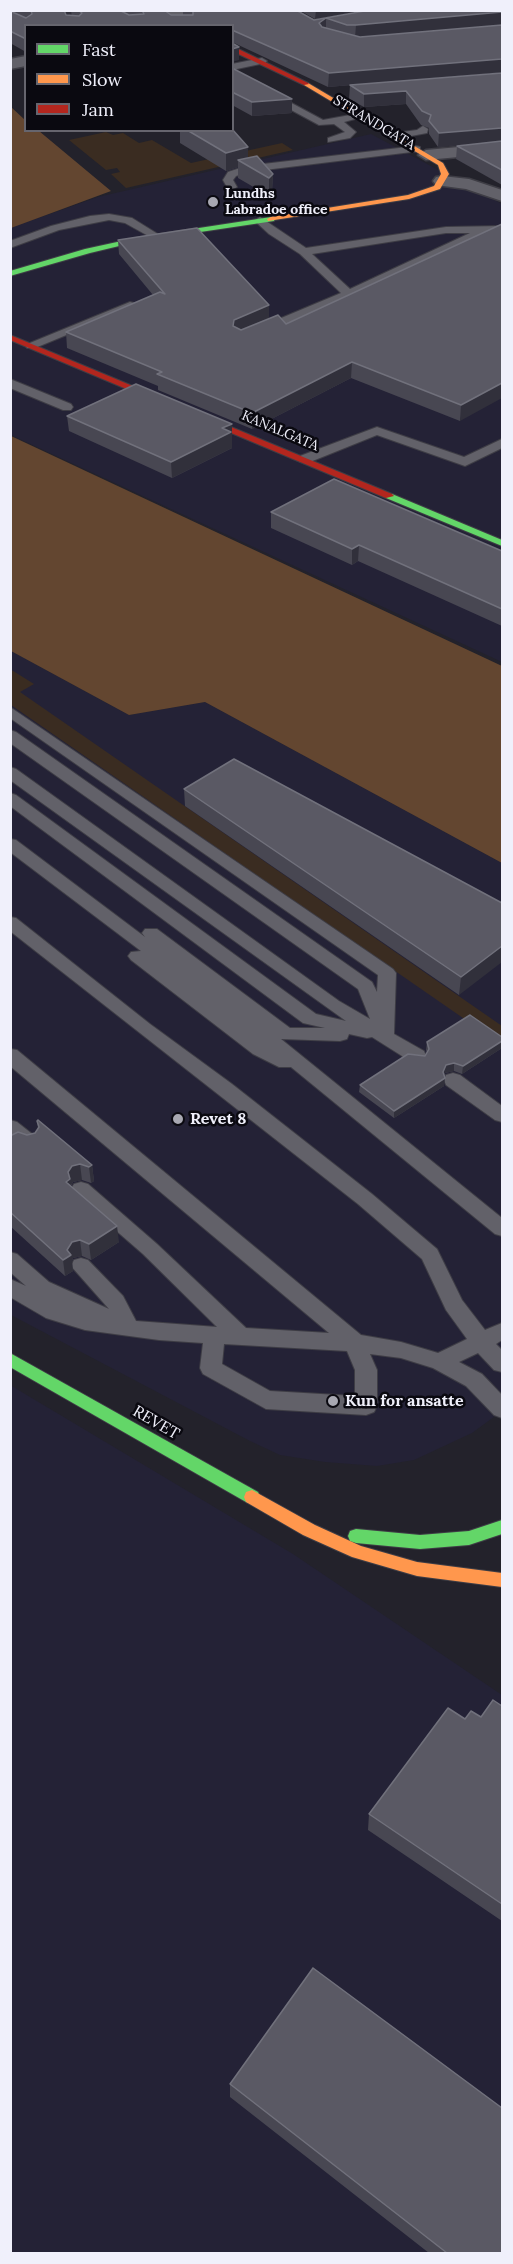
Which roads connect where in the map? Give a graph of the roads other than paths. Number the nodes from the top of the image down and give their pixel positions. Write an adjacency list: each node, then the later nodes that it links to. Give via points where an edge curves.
1 (190, 10): 2 (street)
2 (170, 20)
3 (234, 49): 4 (main road, STRANDGATA)
4 (262, 61): 5 (lane); 7 (main road, STRANDGATA)
5 (234, 67): 9 (lane, via 316,120)
6 (348, 92): 7 (main road)
7 (325, 94): 8 (main road, STRANDGATA)
8 (361, 116): 9 (lane); 11 (main road, STRANDGATA)
9 (336, 121): 12 (lane, via 351,132)
10 (423, 129): 11 (lane)
11 (396, 136): 14 (main road, STRANDGATA)
12 (331, 140)
13 (502, 148): 14 (street)
14 (421, 152): 15 (main road, STRANDGATA, via 441,164); 16 (lane, via 246,169 231,174 228,180)
15 (442, 181): 17 (street, via 469,184); 18 (main road, via 437,187 409,197)
16 (232, 187)
17 (502, 196)
18 (260, 220): 21 (main road); 23 (lane)
19 (502, 228): 20 (lane)
20 (486, 230): 23 (lane, via 446,230); 25 (lane)
21 (156, 236): 22 (lane, via 128,220 110,217 55,228); 24 (main road)
22 (10, 245)
23 (304, 252): 25 (lane)
24 (10, 274)
25 (349, 294): 27 (lane)
26 (130, 305): 29 (lane)
27 (251, 334)
28 (10, 337): 29 (main road, KANALGATA)
29 (31, 345): 33 (main road, KANALGATA)
30 (10, 383): 31 (lane)
31 (67, 407)
32 (502, 443): 33 (lane, via 465,462 377,431)
33 (305, 459): 34 (main road, KANALGATA)
34 (502, 543)
35 (10, 711): 49 (lane, via 387,973)
36 (10, 723): 49 (lane, via 377,979)
37 (10, 735): 49 (lane, via 366,986)
38 (10, 747): 49 (lane, via 355,992)
39 (10, 760): 49 (lane, via 344,999)
40 (10, 772): 49 (lane, via 333,1005)
41 (10, 785): 49 (lane, via 322,1012)
42 (10, 798): 49 (lane, via 310,1019)
43 (10, 812): 49 (lane, via 299,1026)
44 (10, 828): 48 (lane)
45 (10, 844): 52 (lane)
46 (10, 860): 52 (lane, via 260,1050)
47 (10, 922): 66 (lane, via 430,1254 453,1304)
48 (286, 1034): 49 (lane); 52 (lane)
49 (385, 1035): 51 (lane)
50 (10, 1055): 67 (lane)
51 (417, 1056)
52 (315, 1076): 58 (lane)
53 (453, 1080): 54 (lane)
54 (502, 1114)
55 (10, 1127): 56 (lane)
56 (29, 1142)
57 (81, 1189): 65 (lane, via 150,1249)
58 (502, 1229)
59 (10, 1260): 62 (lane, via 42,1288)
60 (81, 1266): 62 (lane, via 116,1302)
61 (10, 1287): 62 (lane, via 54,1312 85,1322)
62 (129, 1328): 64 (lane)
63 (502, 1331): 66 (lane)
64 (214, 1336): 65 (lane); 67 (lane, via 211,1368 266,1400 366,1406 366,1370)
65 (240, 1337): 67 (lane)
66 (481, 1341): 69 (lane); 70 (lane)
67 (356, 1343): 69 (lane, via 401,1350)
68 (10, 1359): 72 (main road, REVET)
69 (440, 1362): 71 (lane, via 474,1380)
70 (502, 1364)
71 (502, 1409)
72 (285, 1517): 73 (main road, REVET, via 348,1536 420,1542 469,1538); 74 (main road, REVET, via 358,1552 417,1569)
73 (502, 1527)
74 (502, 1580)

